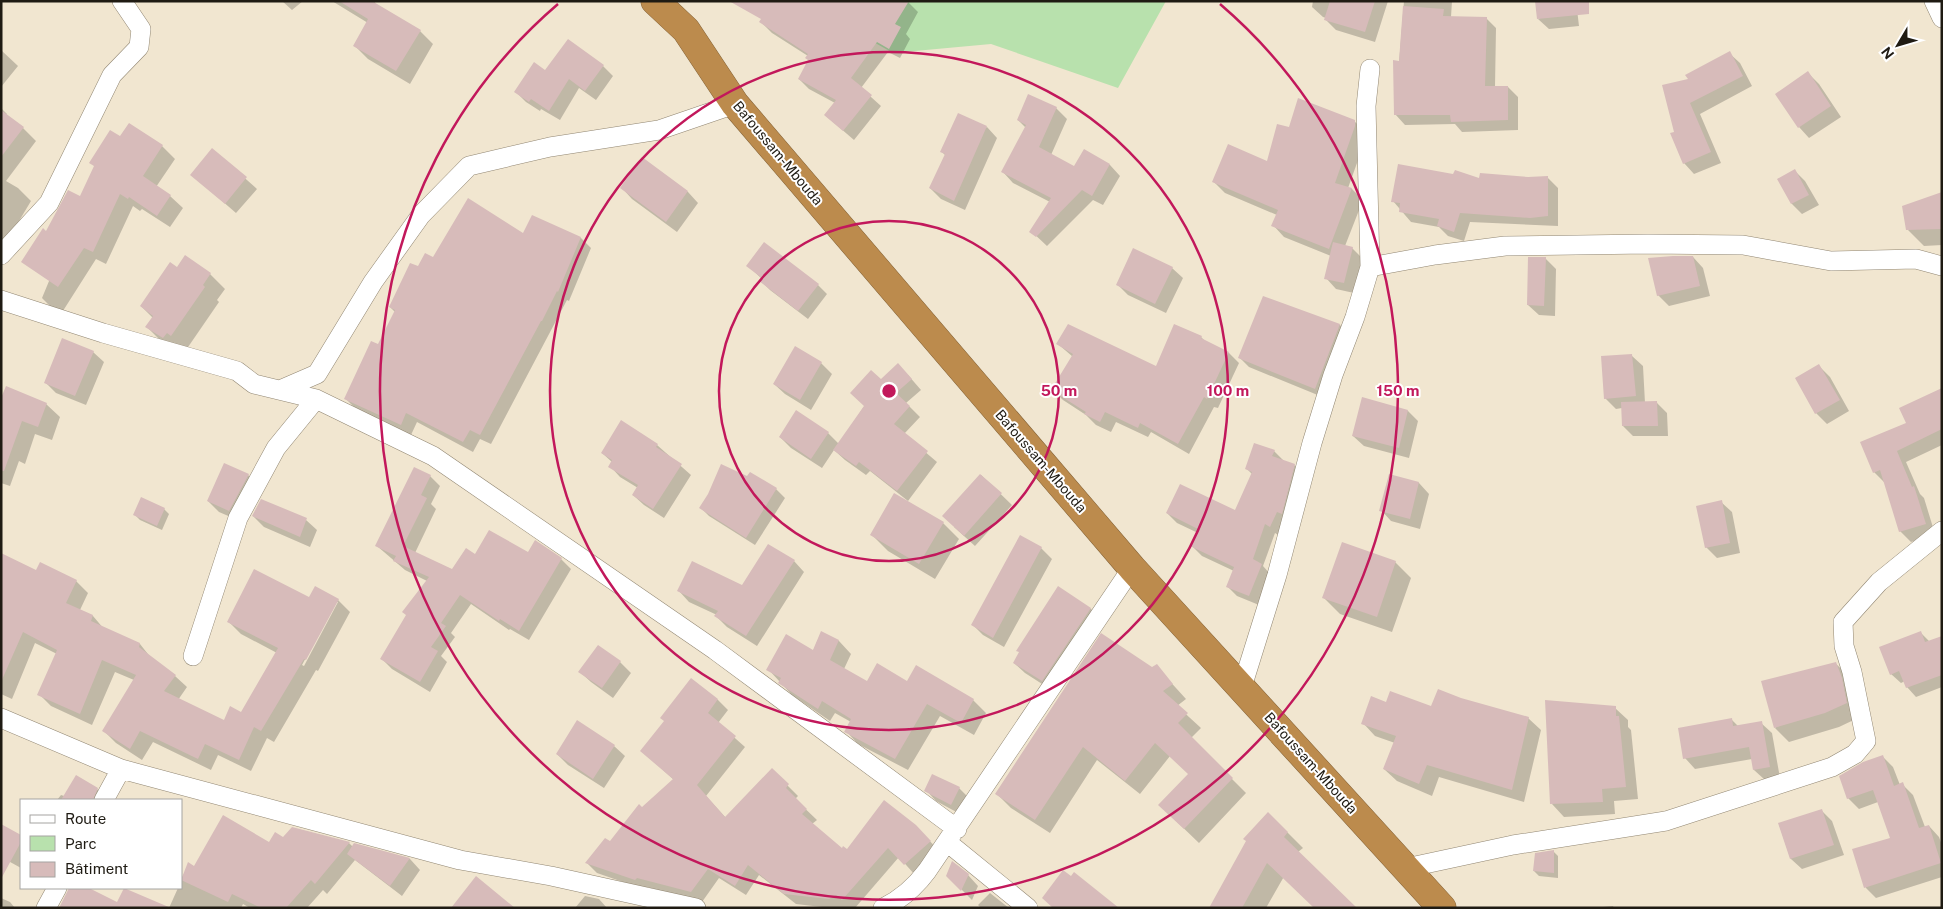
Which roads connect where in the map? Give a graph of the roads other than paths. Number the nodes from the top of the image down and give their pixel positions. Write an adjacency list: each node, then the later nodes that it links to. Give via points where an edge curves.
1 (122, 1): 7 (street, via 141,29 139,46 112,75 49,203)
2 (655, 1): 6 (highway, Bafoussam-Mbouda, via 686,30)
3 (1934, 1): 4 (street)
4 (1942, 18)
5 (1370, 69): 9 (street, via 1366,106)
6 (735, 104): 11 (street, via 659,130 550,147 469,166 421,215 373,282 317,374); 14 (highway, Bafoussam-Mbouda)
7 (1, 255)
8 (1942, 266): 9 (street, via 1916,260 1831,261 1742,246 1648,244 1505,246 1435,254)
9 (1370, 267): 16 (street, via 1312,443 1280,566)
10 (1, 300): 11 (street, via 237,371 254,384)
11 (280, 390): 12 (street)
12 (316, 399): 15 (street, via 276,448 238,518); 20 (street, via 433,456 715,650)
13 (1942, 531): 21 (street, via 1879,582 1843,622 1844,646 1866,741 1855,754 1807,776 1666,822 1513,845)
14 (1132, 568): 16 (highway, Bafoussam-Mbouda); 20 (street)
15 (193, 656)
16 (1242, 687): 21 (highway, Bafoussam-Mbouda)
17 (1, 718): 18 (street)
18 (121, 769): 19 (street); 24 (street, via 460,860)
19 (105, 799)
20 (952, 835): 25 (street, via 916,886); 26 (street)
21 (1406, 868): 27 (highway, Bafoussam-Mbouda)
22 (56, 889): 23 (street)
23 (46, 908)
24 (696, 908)
25 (883, 908)
26 (1028, 908)
27 (1442, 908)

